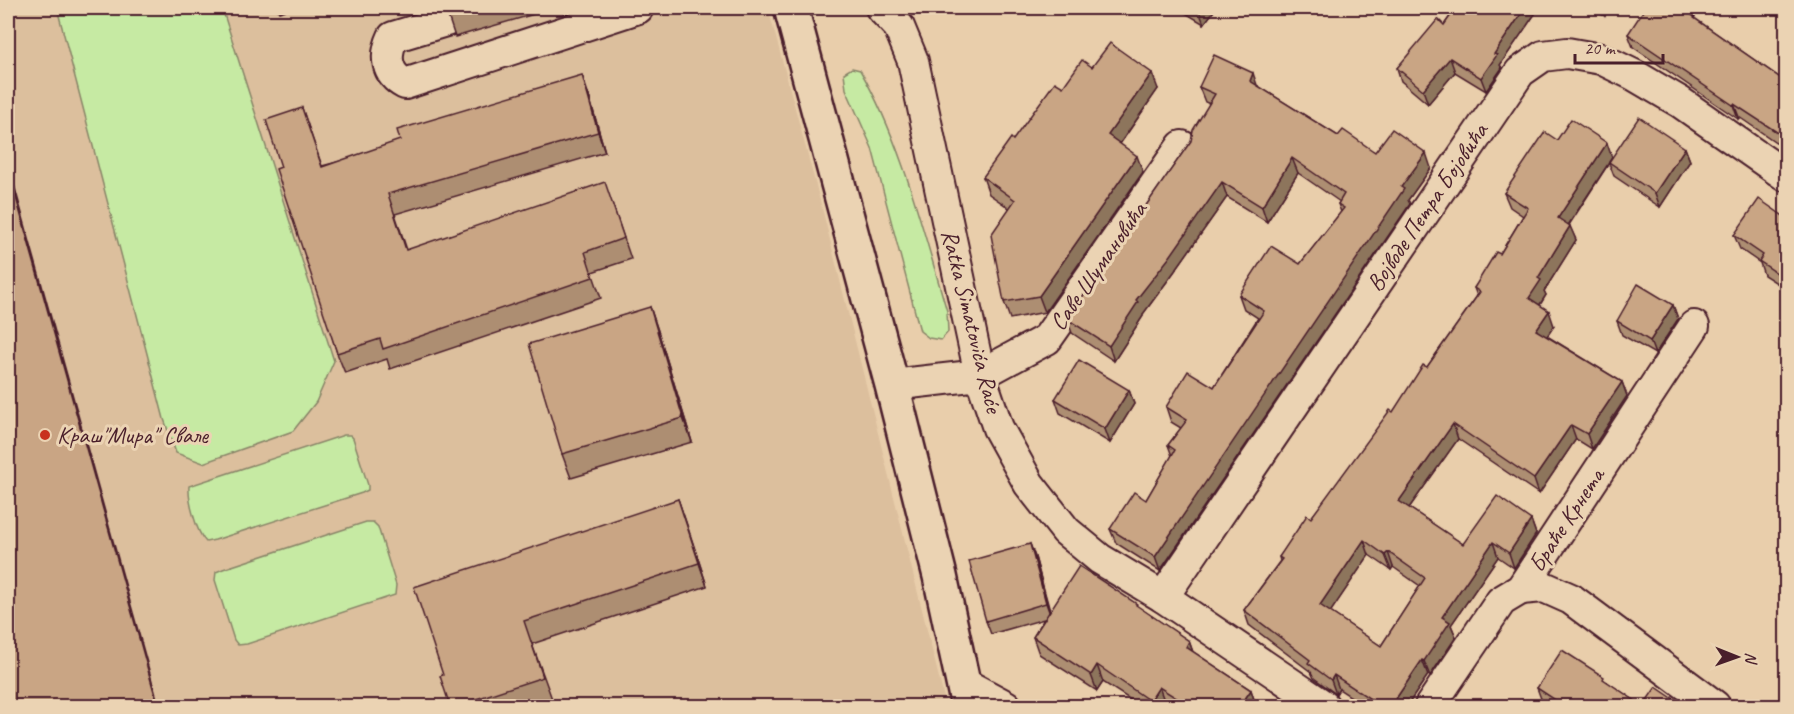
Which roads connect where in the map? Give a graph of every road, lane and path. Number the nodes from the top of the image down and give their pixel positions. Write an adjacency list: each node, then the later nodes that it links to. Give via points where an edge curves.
1 (638, 8): 4 (street, via 405,84 398,81 386,59 393,37)
2 (791, 8): 9 (main road)
3 (881, 8): 8 (street, Ratka Simatovića Raće, via 899,27 913,61)
4 (446, 21)
5 (1182, 146): 8 (street, Саве Шумановића, via 1047,339)
6 (1786, 176): 11 (street, Војводе Петра Бојовића, via 1635,75 1600,58 1568,53 1543,56 1520,72)
7 (1694, 326): 10 (street, Браће Крнета)
8 (980, 375): 9 (street, Саве Шумановића); 11 (street, Ratka Simatovića Raće, via 998,428 1029,484 1066,531 1100,559)
9 (892, 385): 12 (main road)
10 (1521, 589): 15 (street, Браће Крнета, via 1501,602); 16 (street, via 1544,587 1571,599)
11 (1163, 597): 14 (street, Ratka Simatovića Raće)
12 (965, 694): 13 (street)
13 (1006, 706)
14 (1324, 706)
15 (1430, 706)
16 (1715, 706)

